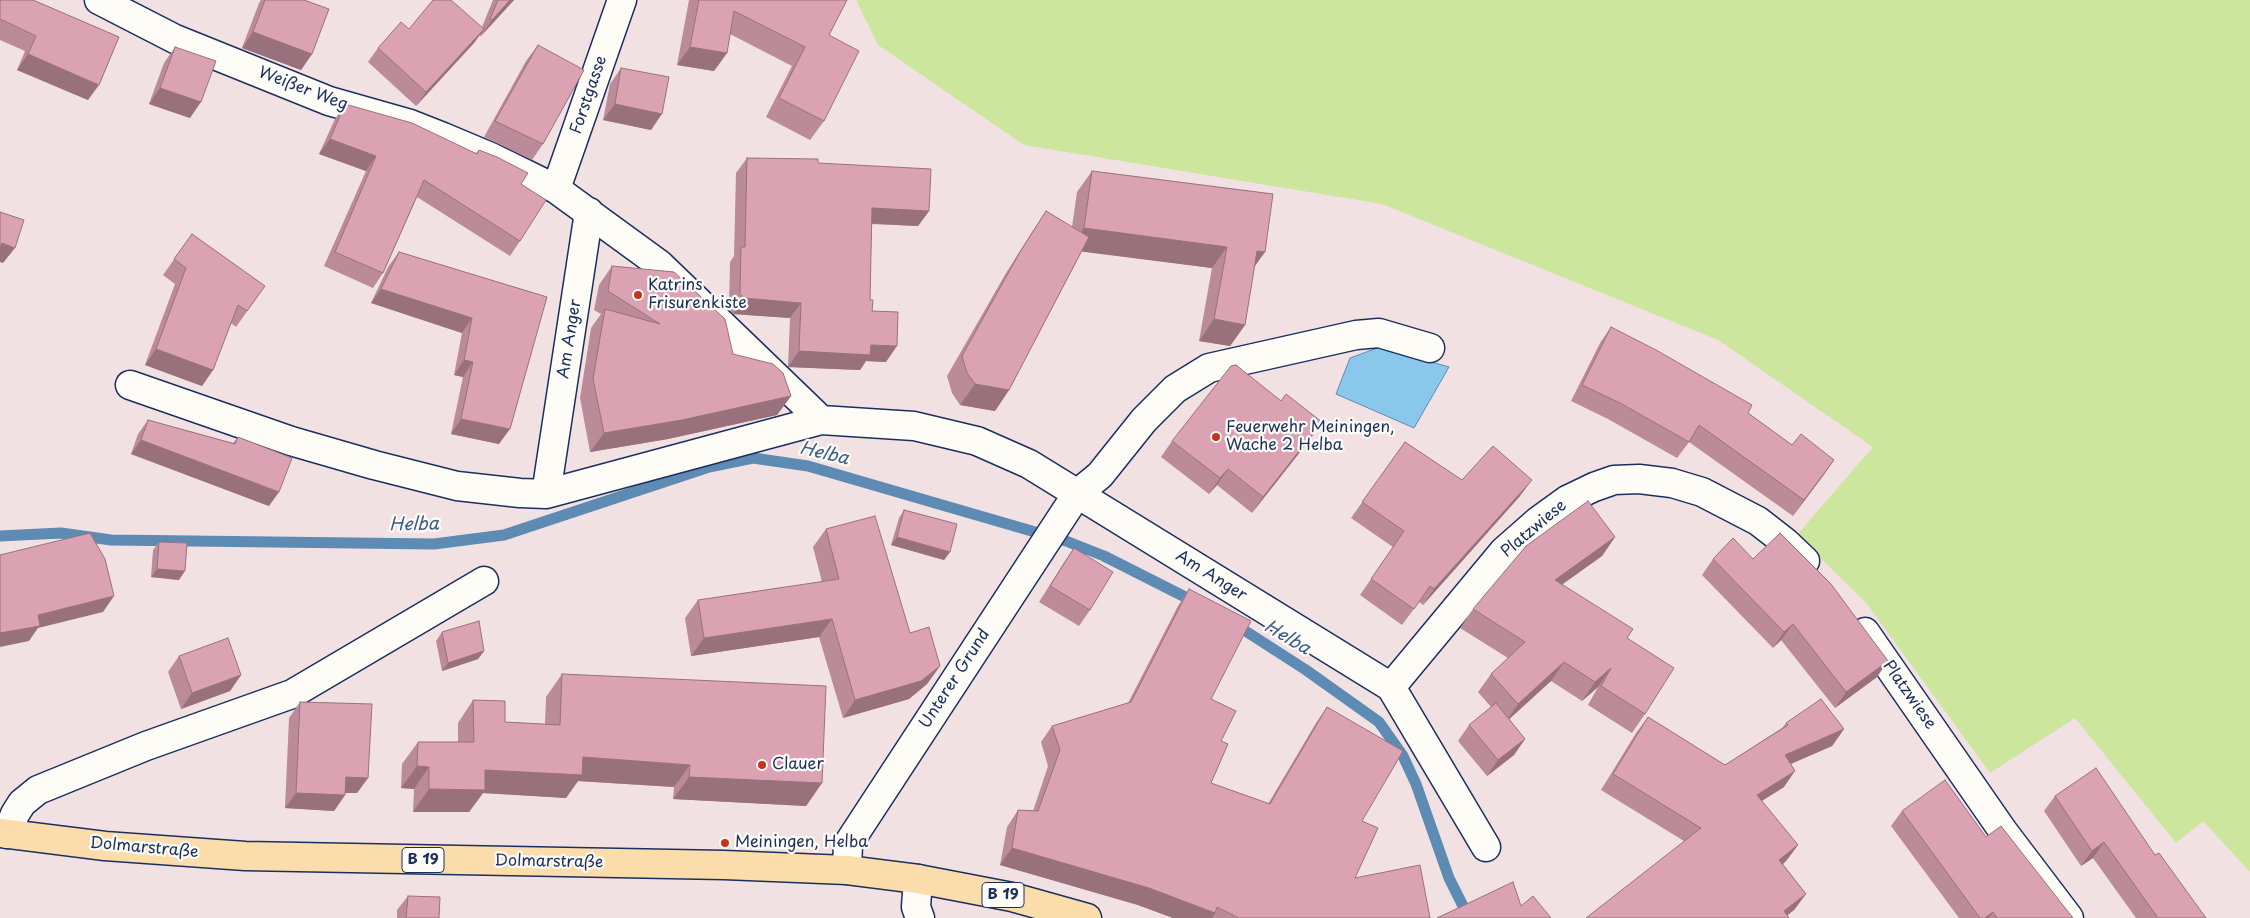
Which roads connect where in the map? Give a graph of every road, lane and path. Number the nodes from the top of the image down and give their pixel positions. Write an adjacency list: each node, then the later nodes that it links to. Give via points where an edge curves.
1 (98, 0): 3 (street, Weißer Weg, via 175,38 329,101 443,137)
2 (622, 0): 3 (street, Forstgasse)
3 (556, 189): 4 (street, Weißer Weg)
4 (589, 212): 7 (street, via 659,264); 8 (street, Am Anger)
5 (1430, 348): 9 (street, via 1379,333 1356,335 1210,368 1175,389 1144,420 1100,474)
6 (130, 384): 8 (street, via 291,441 374,465 457,486)
7 (821, 420): 8 (street, Am Anger); 9 (street, Am Anger, via 914,426 977,440 1029,464)
8 (546, 494)
9 (1077, 494): 13 (street, Am Anger); 16 (street, Unterer Grund, via 848,844)
10 (1822, 580): 13 (street, Platzwiese, via 1785,542 1733,506 1672,483 1614,480 1567,500 1504,551)
11 (484, 581): 14 (street, Dolmarstraße, via 292,694 146,746 38,790 22,803)
12 (1851, 614): 20 (street, Platzwiese)
13 (1391, 687): 15 (street, Am Anger)
14 (4, 834): 16 (main road, Dolmarstraße / B 19, via 106,846 246,856)
15 (1486, 846)
16 (847, 870): 17 (main road, Dolmarstraße / B 19)
17 (918, 879): 18 (street, via 916,907); 19 (main road, Dolmarstraße / B 19, via 1012,897)
18 (920, 918)
19 (1087, 918)
20 (2068, 918)

